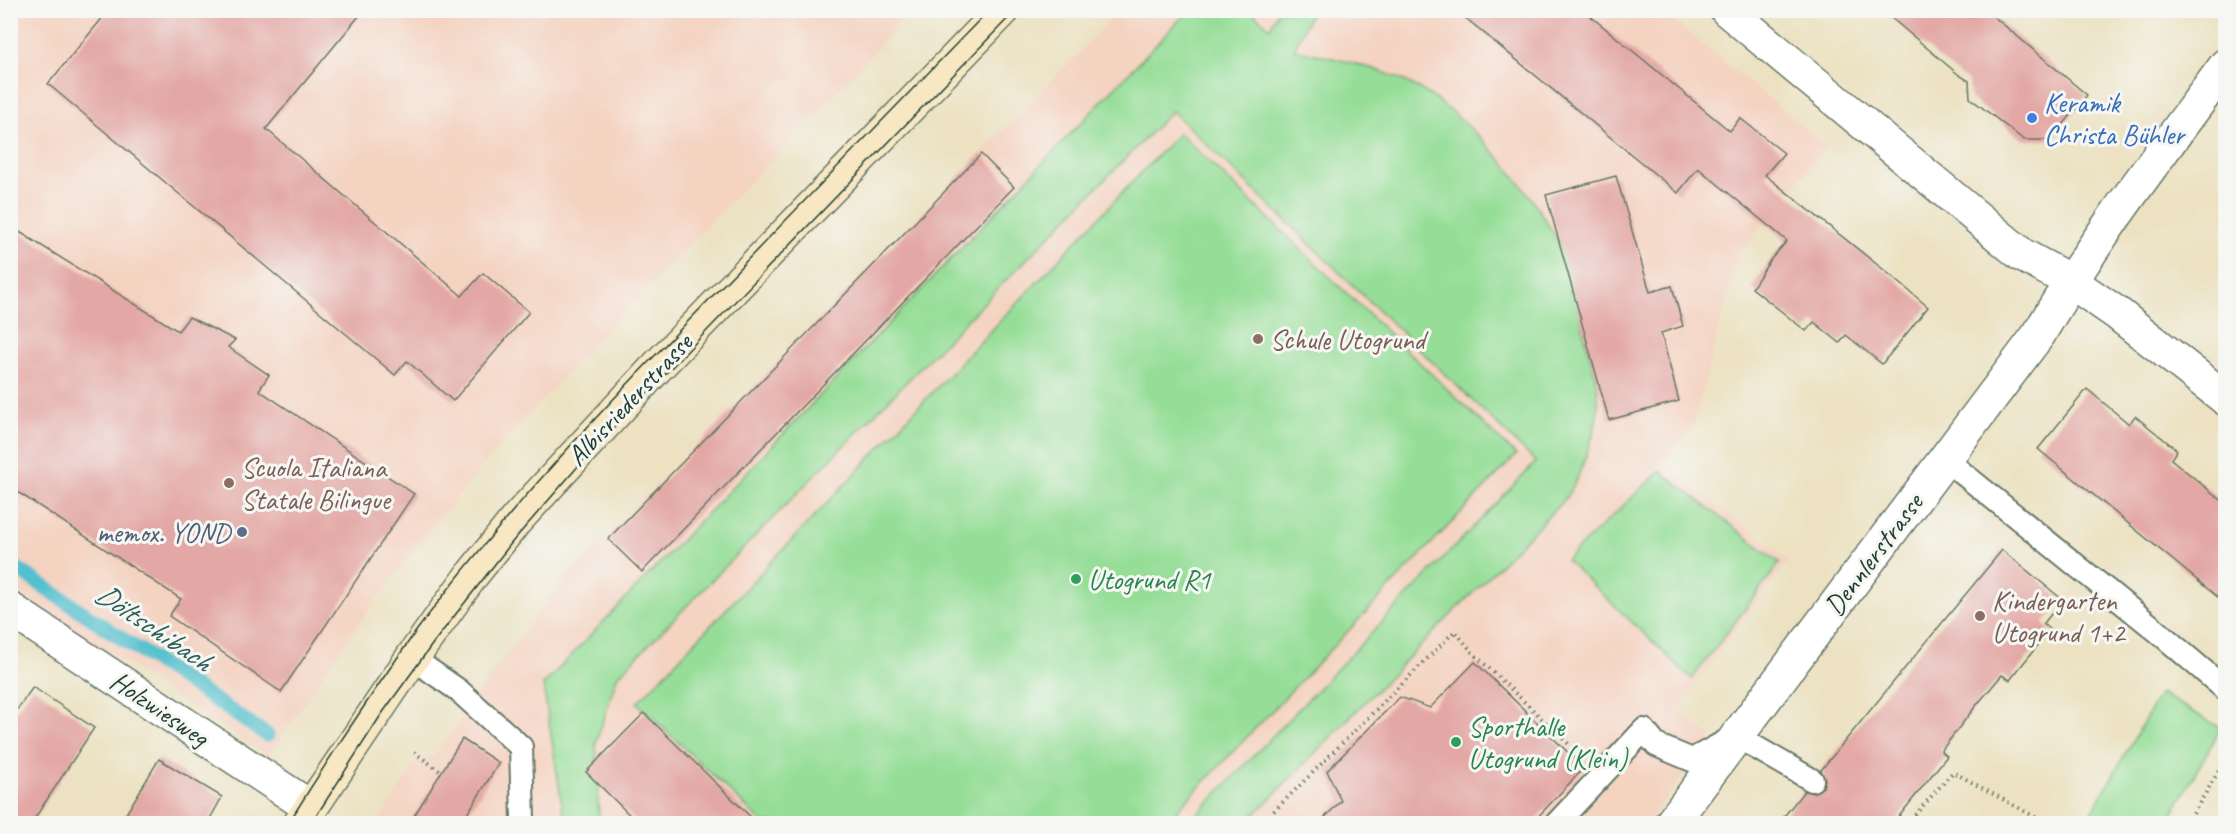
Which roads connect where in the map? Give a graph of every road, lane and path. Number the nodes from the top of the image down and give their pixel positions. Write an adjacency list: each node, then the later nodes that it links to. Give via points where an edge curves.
1 (1003, 10): 8 (main road, Albisriederstrasse, via 656,368 524,511)
2 (1727, 10): 4 (street, via 2022,255)
3 (2226, 64): 4 (street, Dennlerstrasse)
4 (2070, 281): 5 (street); 6 (street, Dennlerstrasse, via 2039,334)
5 (2226, 399)
6 (1945, 459): 9 (lane); 12 (street, Dennlerstrasse)
7 (10, 609): 18 (street, Holzwiesweg)
8 (412, 658): 18 (main road, Albisriederstrasse); 19 (lane, via 466,697 521,747)
9 (2226, 690)
10 (1374, 713): 11 (path); 16 (path, via 1455,631 1472,652); 20 (path)
11 (1378, 718)
12 (1736, 736): 16 (lane, via 1692,760 1656,745 1644,730); 17 (lane); 22 (street, Dennlerstrasse)
13 (414, 752): 15 (path)
14 (2226, 759): 25 (path)
15 (441, 772)
16 (1602, 775): 21 (lane)
17 (1812, 780)
18 (305, 815)
19 (525, 824)
20 (1261, 824)
21 (1556, 824)
22 (1671, 824)
23 (1906, 824): 24 (path, via 1953,772)
24 (2048, 824)
25 (2187, 824)

